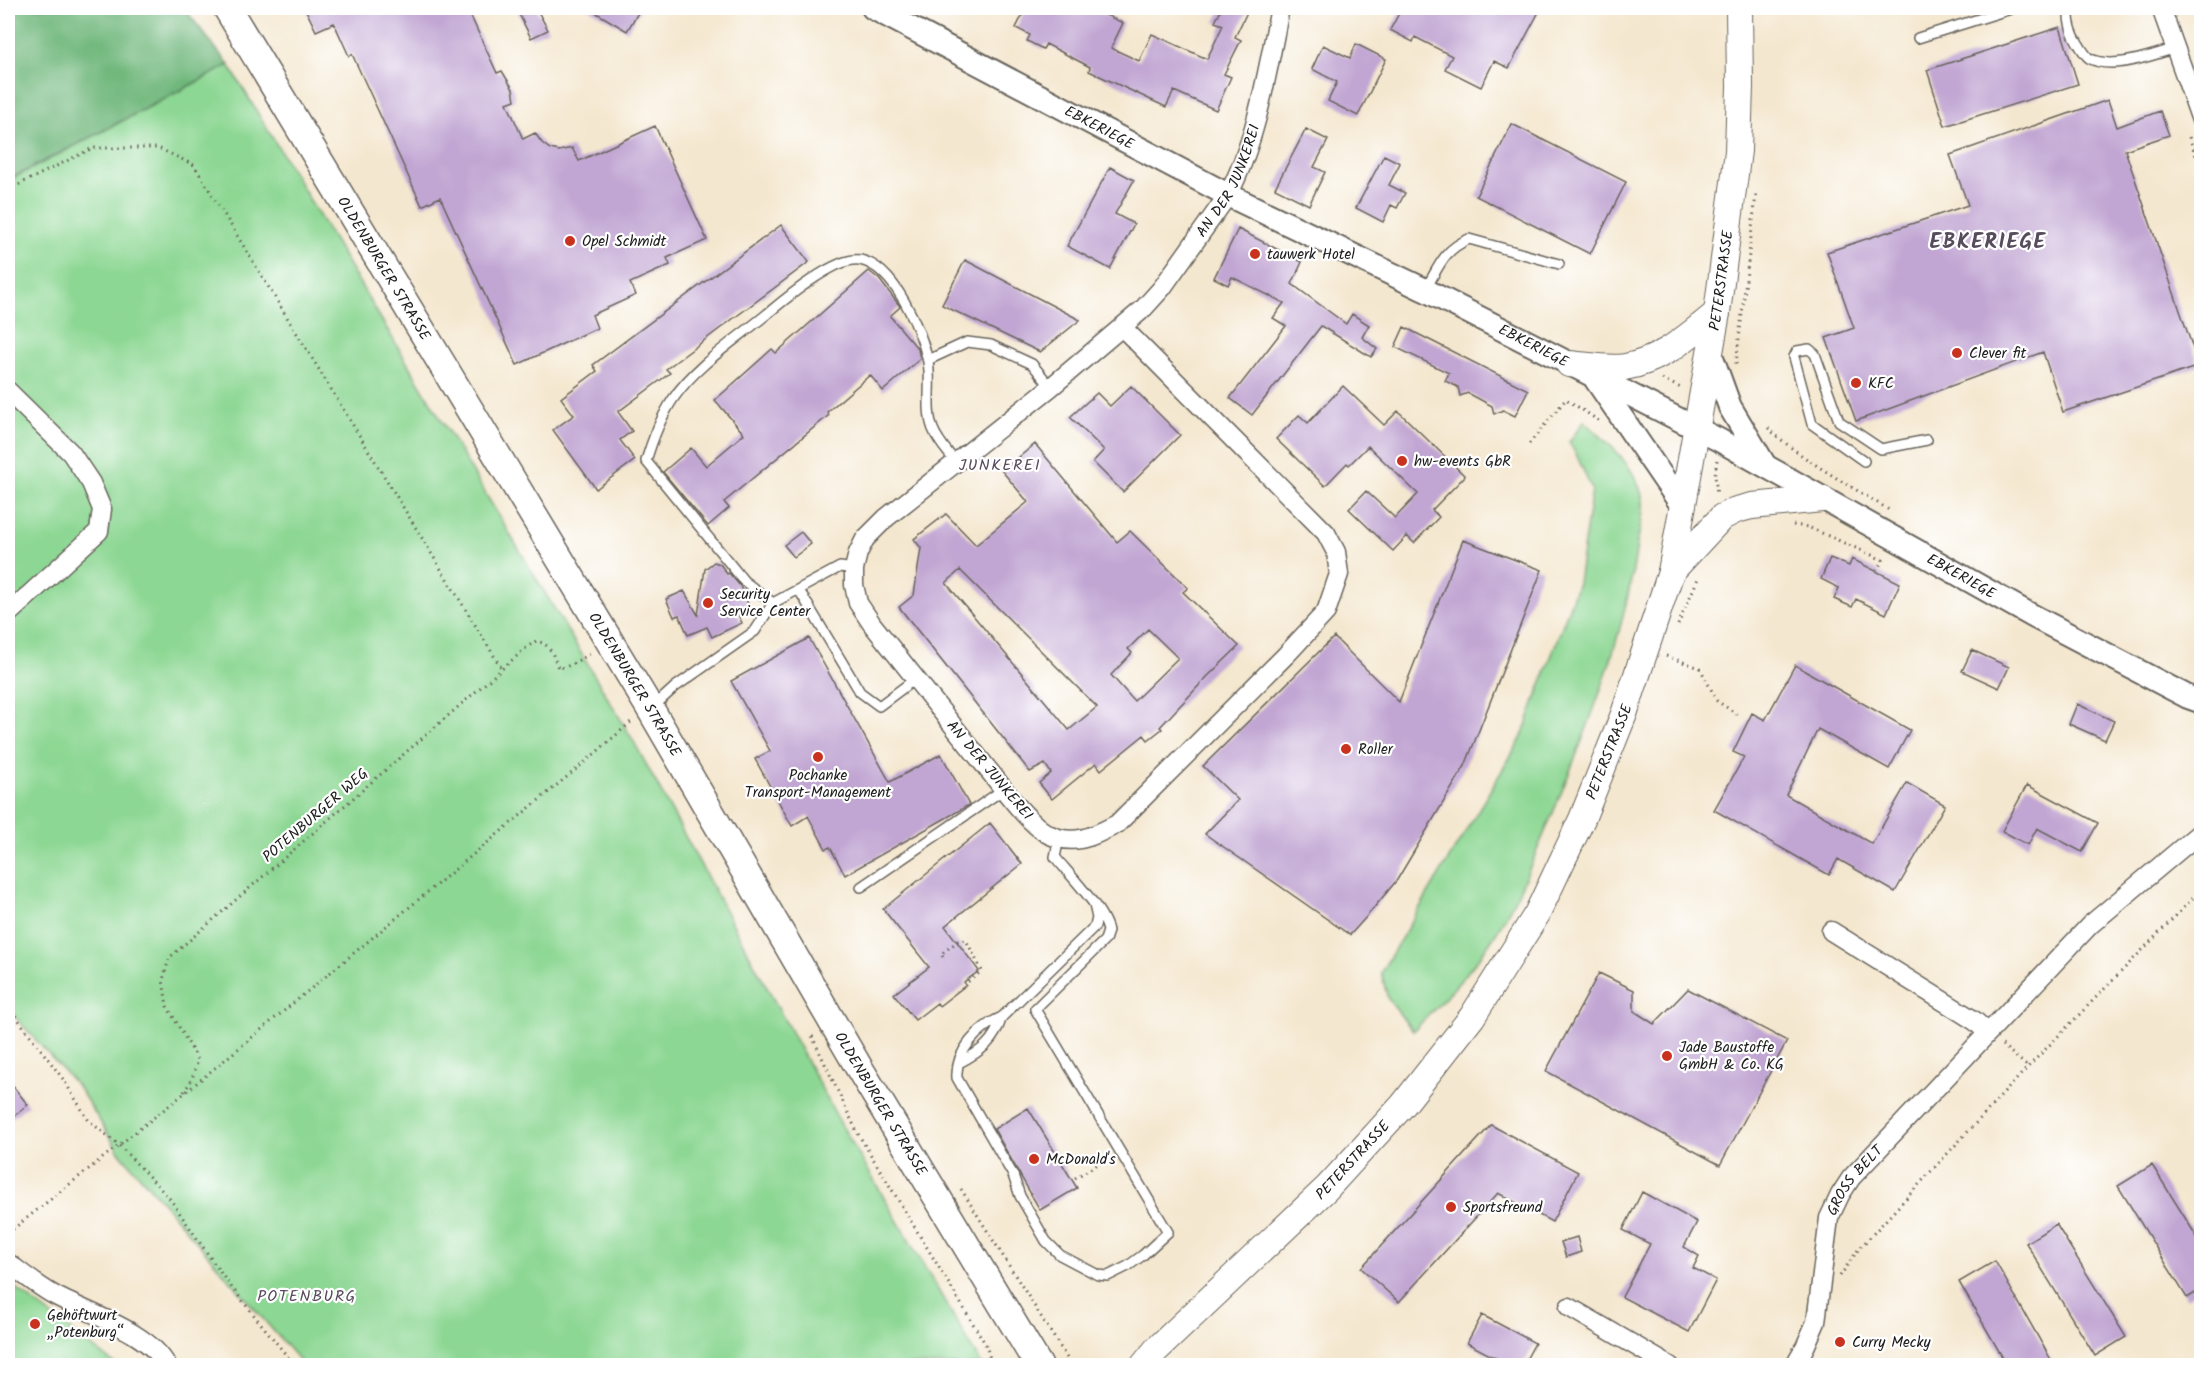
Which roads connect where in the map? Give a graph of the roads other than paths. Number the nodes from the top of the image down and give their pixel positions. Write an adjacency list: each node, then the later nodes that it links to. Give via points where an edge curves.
1 (227, 8): 36 (main road, OLDENBURGER STRASSE)
2 (873, 8): 11 (street, EBKERIEGE)
3 (1280, 8): 11 (street, AN DER JUNKEREI, via 1261,101)
4 (1738, 8): 14 (main road, PETERSTRASSE, via 1738,151)
5 (2014, 8): 8 (lane)
6 (2069, 8): 9 (lane, via 2068,20 2077,41 2087,57 2103,64)
7 (2161, 8): 9 (street)
8 (1918, 38)
9 (2176, 48): 10 (street)
10 (2201, 117)
11 (1228, 195): 13 (street, EBKERIEGE); 15 (street, AN DER JUNKEREI, via 1162,288)
12 (1558, 264): 13 (lane, via 1469,238 1446,254)
13 (1425, 290): 18 (street, EBKERIEGE)
14 (1717, 313): 16 (main road, PETERSTRASSE); 18 (main road, via 1668,351 1649,360 1623,368)
15 (1123, 328): 20 (street, AN DER JUNKEREI); 39 (street, via 1326,533 1336,552 1339,574 1326,612 1117,824 1093,837)
16 (1710, 352): 22 (main road, PETERSTRASSE); 26 (street, via 1730,407)
17 (928, 360): 20 (lane, via 967,342 991,345 1032,364); 25 (lane, via 933,429); 32 (lane, via 906,303 876,268 859,260 834,266 791,294 692,376 673,400 646,461 744,581)
18 (1569, 364): 19 (street, EBKERIEGE)
19 (1593, 376): 22 (street, EBKERIEGE); 28 (street)
20 (1051, 387): 25 (street, AN DER JUNKEREI)
21 (8, 391): 33 (street, via 71,453 102,509 99,531)
22 (1708, 435): 26 (street, EBKERIEGE); 28 (main road, PETERSTRASSE)
23 (1927, 440): 24 (lane, via 1881,449 1839,421 1815,354 1809,349 1797,351 1794,357 1812,424)
24 (1864, 461)
25 (957, 464): 29 (street, AN DER JUNKEREI, via 886,518 866,539)
26 (1765, 466): 27 (street, EBKERIEGE)
27 (1822, 499): 30 (main road, via 1736,510 1722,517); 35 (street, EBKERIEGE)
28 (1683, 507): 30 (main road, PETERSTRASSE)
29 (854, 569): 31 (lane, via 840,567); 34 (street, AN DER JUNKEREI, via 858,603)
30 (1671, 572): 49 (main road, PETERSTRASSE, via 1624,714 1582,819 1538,914 1472,1017 1403,1105 1327,1188)
31 (799, 590): 32 (lane); 34 (lane, via 860,692 879,706)
32 (773, 603): 36 (lane, via 755,631)
33 (8, 614)
34 (915, 679): 37 (street, AN DER JUNKEREI)
35 (2197, 702)
36 (641, 715): 48 (main road, OLDENBURGER STRASSE, via 831,1020)
37 (1004, 789): 39 (street, AN DER JUNKEREI, via 1036,825); 40 (lane)
38 (2200, 831): 44 (street, GROSS BELT, via 2090,925)
39 (1059, 838): 41 (lane, via 1055,857)
40 (861, 887)
41 (1094, 905): 43 (lane, via 1095,926); 45 (lane, via 1107,924 1105,939 1035,1008 1168,1232 1128,1266 1108,1276 1098,1275 1060,1255 1046,1241 1020,1196 1014,1175 957,1077)
42 (1831, 931): 44 (street)
43 (1002, 1017): 45 (lane, via 990,1022 965,1046); 45 (lane, via 997,1032 980,1052)
44 (1987, 1032): 54 (street, GROSS BELT, via 1851,1178 1840,1195 1830,1218 1816,1322)
45 (959, 1063)
46 (8, 1263): 50 (street, via 52,1294 143,1338)
47 (1569, 1306): 53 (street)
48 (1022, 1354): 51 (main road, OLDENBURGER STRASSE)
49 (1150, 1358): 52 (main road, PETERSTRASSE)
50 (167, 1365)
51 (1039, 1365)
52 (1130, 1365)
53 (1670, 1365)
54 (1794, 1365)

